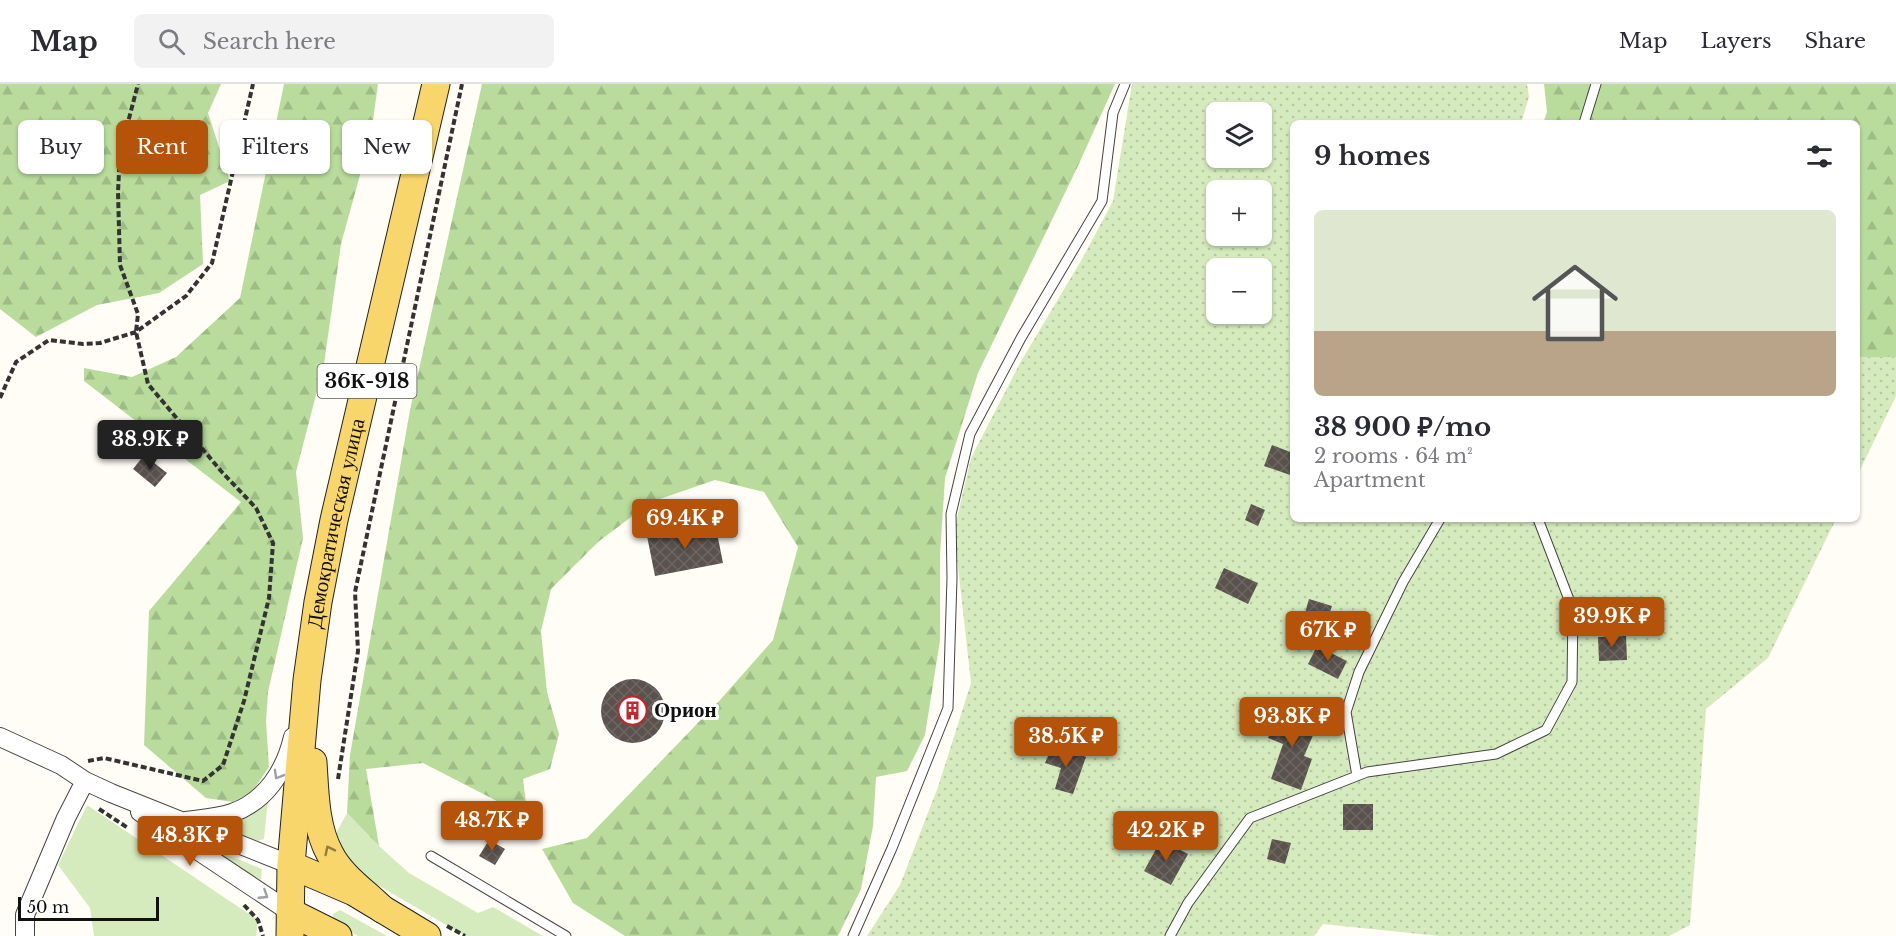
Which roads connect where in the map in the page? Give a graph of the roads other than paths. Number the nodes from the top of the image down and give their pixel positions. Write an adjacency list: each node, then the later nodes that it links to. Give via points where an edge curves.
1 (436, 84): 7 (main road, Демократическая улица / 36К-918, via 334,519)
2 (1125, 84): 21 (lane, via 1113,113 1102,201 970,434 951,514 948,708)
3 (1596, 84): 4 (lane)
4 (1585, 120)
5 (1438, 522): 9 (lane, via 1403,582 1359,672 1346,712)
6 (1539, 522): 9 (lane, via 1573,610 1572,682 1546,730 1496,754)
7 (307, 680): 12 (street, one-way to 12, via 289,756 270,789 230,814); 14 (main road, Демократическая улица / 36К-918); 15 (main road, one-way to 7, via 330,855 320,829)
8 (0, 737): 10 (street, via 61,765)
9 (1357, 776): 22 (lane, via 1250,818 1188,903)
10 (85, 781): 11 (street); 18 (street, via 25,915)
11 (111, 793): 12 (street); 16 (street, one-way to 16)
12 (185, 821): 14 (street)
13 (431, 856): 20 (lane)
14 (291, 865): 15 (main road); 16 (main road, Демократическая улица / 36К-918)
15 (382, 909): 17 (main road)
16 (290, 924): 19 (main road)
17 (433, 928)
18 (25, 936)
19 (338, 936)
20 (566, 936)
21 (853, 936)
22 (1170, 936)

